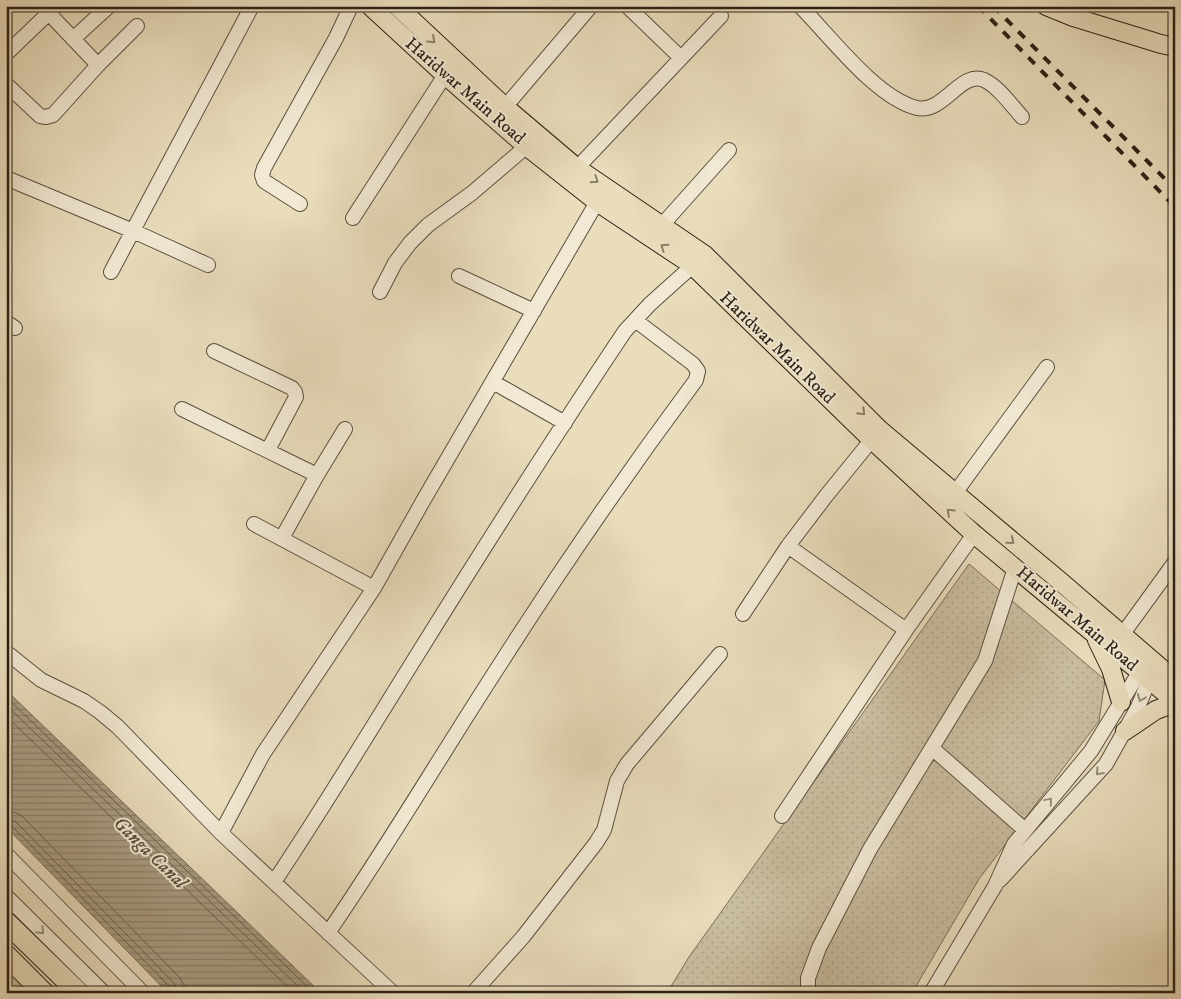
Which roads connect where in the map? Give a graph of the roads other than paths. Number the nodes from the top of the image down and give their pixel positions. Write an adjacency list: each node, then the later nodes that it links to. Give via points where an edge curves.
1 (109, 6): 13 (street)
2 (252, 6): 30 (street)
3 (351, 6): 27 (street, via 262,175 264,181)
4 (370, 6): 18 (main road, Haridwar Main Road)
5 (397, 6): 20 (main road, Haridwar Main Road, one-way to 20)
6 (591, 6): 20 (street)
7 (627, 6): 16 (street)
8 (800, 6): 21 (street, via 856,66 904,104 930,108 974,78 992,85)
9 (1046, 6): 14 (main road)
10 (49, 8): 13 (street); 15 (street)
11 (721, 16): 16 (street)
12 (137, 26): 17 (street)
13 (73, 39): 17 (street)
14 (1175, 47)
15 (6, 54)
16 (681, 58): 24 (street)
17 (98, 65): 19 (street, via 54,114 46,117 40,116)
18 (445, 75): 22 (main road, Haridwar Main Road); 28 (street)
19 (6, 84)
20 (505, 107): 22 (main road, Haridwar Main Road)
21 (1022, 117)
22 (532, 141): 24 (main road, Haridwar Main Road); 26 (main road, Haridwar Main Road); 35 (street, via 410,243)
23 (728, 150): 29 (street)
24 (576, 168): 29 (main road, Haridwar Main Road, one-way to 29)
25 (6, 178): 30 (street)
26 (598, 202): 31 (main road, Haridwar Main Road, one-way to 26); 36 (street)
27 (300, 204)
28 (353, 218)
29 (662, 225): 31 (main road, Haridwar Main Road)
30 (133, 231): 32 (street); 33 (street)
31 (698, 260): 37 (street); 44 (main road, Haridwar Main Road)
32 (208, 265)
33 (111, 272)
34 (459, 276): 36 (street)
35 (380, 292)
36 (534, 311): 40 (street)
37 (635, 320): 42 (street); 75 (street, via 693,364 698,371 696,380 560,572)
38 (214, 351): 45 (street, via 295,392 296,397)
39 (1047, 366): 47 (street)
40 (493, 382): 42 (street); 54 (street)
41 (182, 409): 45 (street)
42 (565, 423): 71 (street)
43 (345, 429): 46 (street)
44 (876, 435): 47 (main road, Haridwar Main Road); 49 (main road, Haridwar Main Road, one-way to 44); 51 (street)
45 (268, 450): 46 (street)
46 (316, 475): 50 (street)
47 (955, 493): 58 (main road, Haridwar Main Road, one-way to 58)
48 (254, 524): 50 (street)
49 (974, 534): 53 (main road, Haridwar Main Road); 56 (street)
50 (282, 538): 54 (street)
51 (788, 546): 55 (street); 56 (street)
52 (1175, 562): 58 (street)
53 (1015, 568): 57 (main road, Haridwar Main Road); 66 (street, via 985,661)
54 (374, 588): 69 (street, via 263,754)
55 (743, 614)
56 (906, 630): 67 (street)
57 (1095, 635): 61 (main road, Haridwar Main Road); 63 (main road, via 1111,669)
58 (1122, 635): 61 (main road, Haridwar Main Road)
59 (6, 652): 69 (street, via 41,680 84,702 118,727)
60 (720, 654): 82 (street, via 627,764 617,781 604,830 596,843 523,937)
61 (1150, 669): 62 (main road, Haridwar Main Road); 63 (street); 64 (main road, Haridwar Main Road); 65 (street, one-way to 65)
62 (1175, 680)
63 (1121, 702): 68 (street, one-way to 63, via 1091,751)
64 (1175, 702): 65 (main road, via 1156,710)
65 (1125, 731): 72 (street, one-way to 72, via 1106,764)
66 (932, 748): 68 (street); 83 (street, via 870,849 808,978)
67 (782, 816)
68 (1025, 830): 72 (street, via 1014,844)
69 (221, 833): 71 (street)
70 (6, 854): 80 (street)
71 (274, 882): 75 (street)
72 (994, 886): 84 (street)
73 (6, 896): 79 (street, one-way to 79)
74 (6, 922): 78 (highway)
75 (328, 933): 81 (street)
76 (6, 955): 77 (highway)
77 (44, 993)
78 (79, 993)
79 (104, 993)
80 (143, 993)
81 (393, 993)
82 (473, 993)
83 (808, 993)
84 (931, 993)

